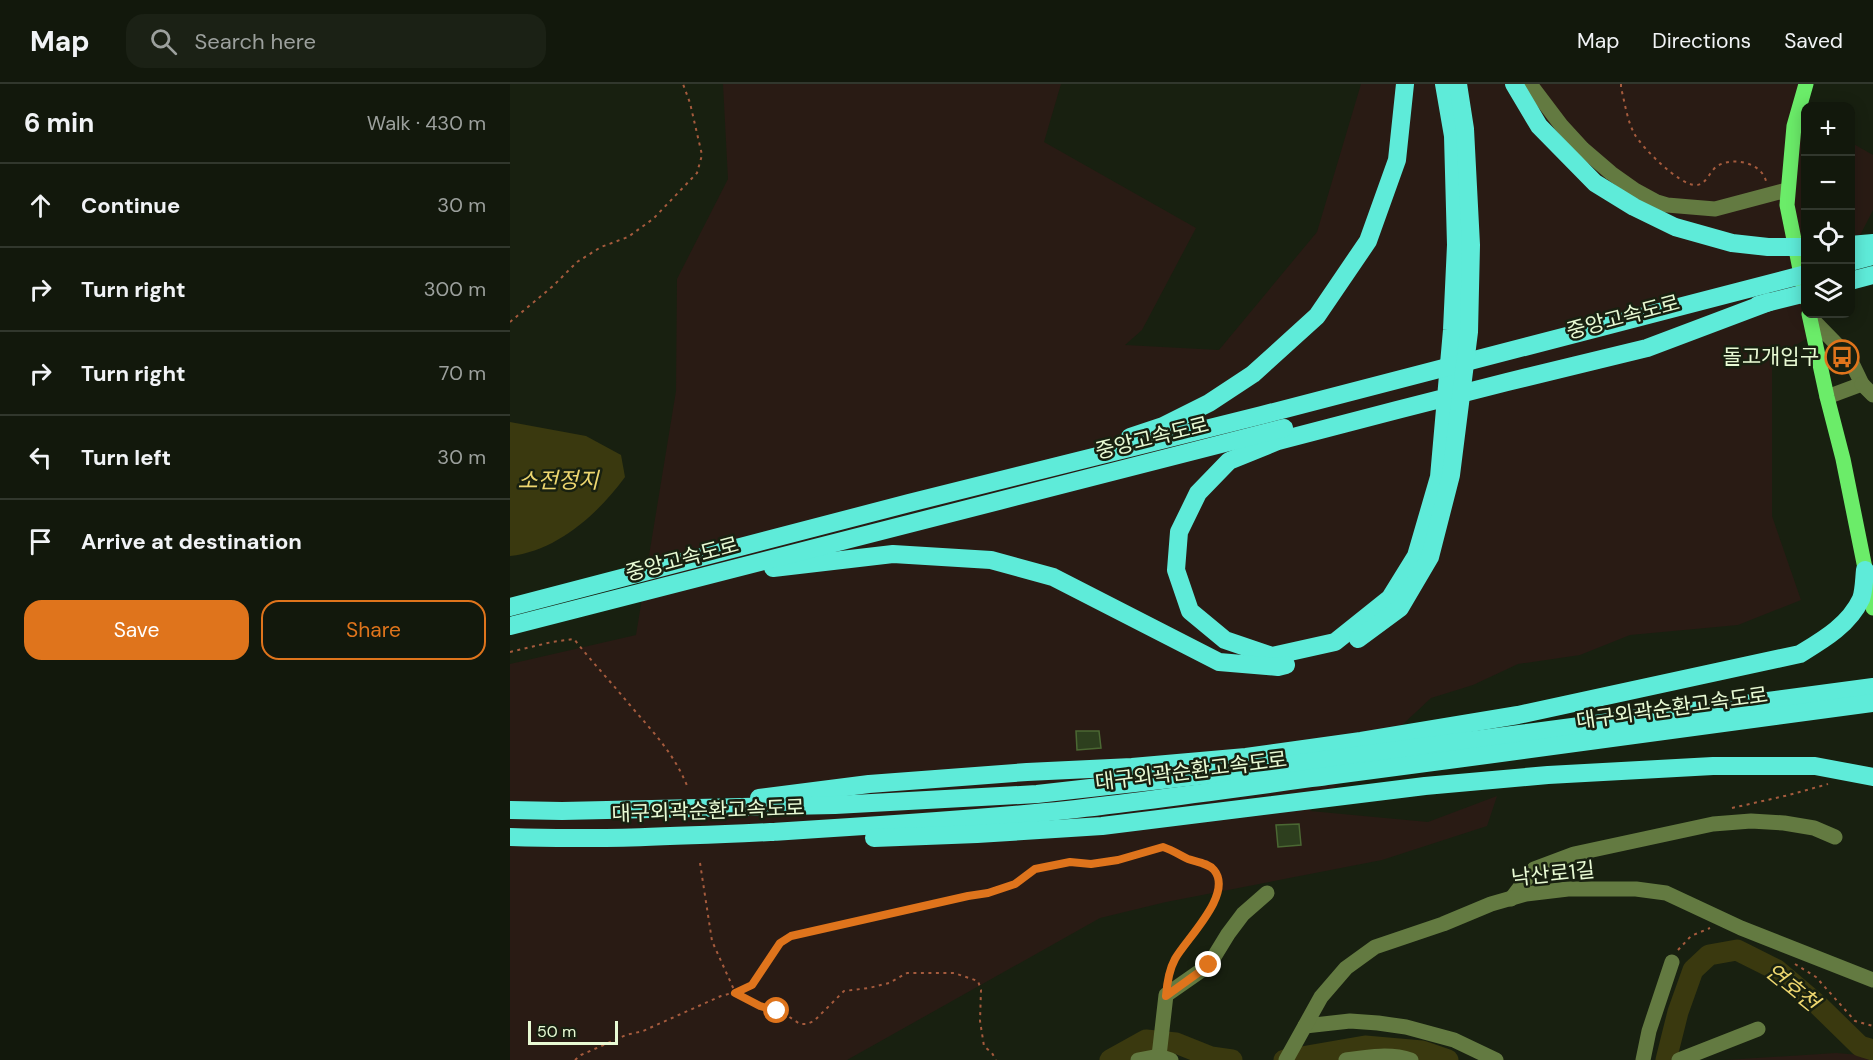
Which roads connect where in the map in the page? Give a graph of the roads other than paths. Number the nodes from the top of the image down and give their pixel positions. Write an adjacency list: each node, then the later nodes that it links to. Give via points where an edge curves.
1 (1405, 84): 21 (highway, via 1397,160 1368,241 1317,316 1253,374 1209,403 1163,426)
2 (1444, 84): 20 (highway, via 1453,136 1456,245 1452,330 1439,477 1416,556 1389,598 1335,642 1272,656 1225,640 1190,611 1176,570 1179,532 1198,493 1228,461)
3 (1458, 84): 22 (highway, via 1465,129 1471,244 1469,332 1451,475 1430,557 1400,608 1342,651 1278,667 1219,662 1053,577 991,560 892,554)
4 (1514, 84): 9 (highway, via 1539,126 1595,183 1634,207 1675,227 1732,243)
5 (1530, 84): 7 (street, via 1583,149 1611,173 1657,202 1715,209)
6 (1806, 84): 7 (main road, via 1794,126)
7 (1787, 189): 13 (main road)
8 (1873, 243): 11 (highway)
9 (1801, 247)
10 (1873, 256): 11 (highway)
11 (1856, 267)
12 (1801, 275): 21 (highway, 중앙고속도로)
13 (1801, 275)
14 (1801, 294): 20 (highway, 중앙고속도로)
15 (1810, 318): 19 (main road)
16 (1812, 318): 17 (street, via 1849,357)
17 (1862, 384): 18 (street); 19 (street)
18 (1873, 395)
19 (1827, 397): 23 (main road)
20 (1396, 404): 22 (highway, 중앙고속도로, via 1272,431)
21 (1013, 478): 24 (highway, 중앙고속도로)
22 (703, 577): 26 (highway, 중앙고속도로)
23 (1869, 577): 25 (main road); 32 (highway, via 1850,616 1800,654 1518,715 1246,758 869,784)
24 (510, 607)
25 (1873, 609)
26 (510, 626)
27 (1873, 687): 28 (highway, 대구외곽순환고속도로)
28 (1847, 698): 29 (highway, 대구외곽순환고속도로); 32 (highway, 대구외곽순환고속도로, via 1036,794 835,806); 35 (highway, 대구외곽순환고속도로, via 1603,741 1065,810 844,828)
29 (1873, 703)
30 (1873, 777): 35 (highway, via 1815,766 1713,766 1425,786 1102,826 709,843)
31 (510, 810): 32 (highway, 대구외곽순환고속도로)
32 (666, 810)
33 (510, 837): 35 (highway, 대구외곽순환고속도로)
34 (1835, 837): 37 (street, via 1814,828 1784,823 1713,824 1574,854 1534,869)
35 (624, 838)
36 (1267, 893): 43 (street, via 1243,914 1209,965 1166,996)
37 (1510, 898): 39 (street, 낙산로1길, via 1568,889 1666,893 1741,928); 40 (street, 낙산로1길, via 1375,947 1346,968 1321,997)
38 (1672, 962): 48 (street)
39 (1873, 980)
40 (1305, 1026): 42 (street, 낙산로1길); 47 (street, via 1350,1021 1406,1027 1454,1040)
41 (1758, 1029): 49 (street)
42 (1289, 1054)
43 (1164, 1055): 44 (street)
44 (1138, 1060)
45 (1346, 1060): 46 (street, via 1383,1056)
46 (1410, 1060)
47 (1496, 1060)
48 (1643, 1060)
49 (1679, 1060)

